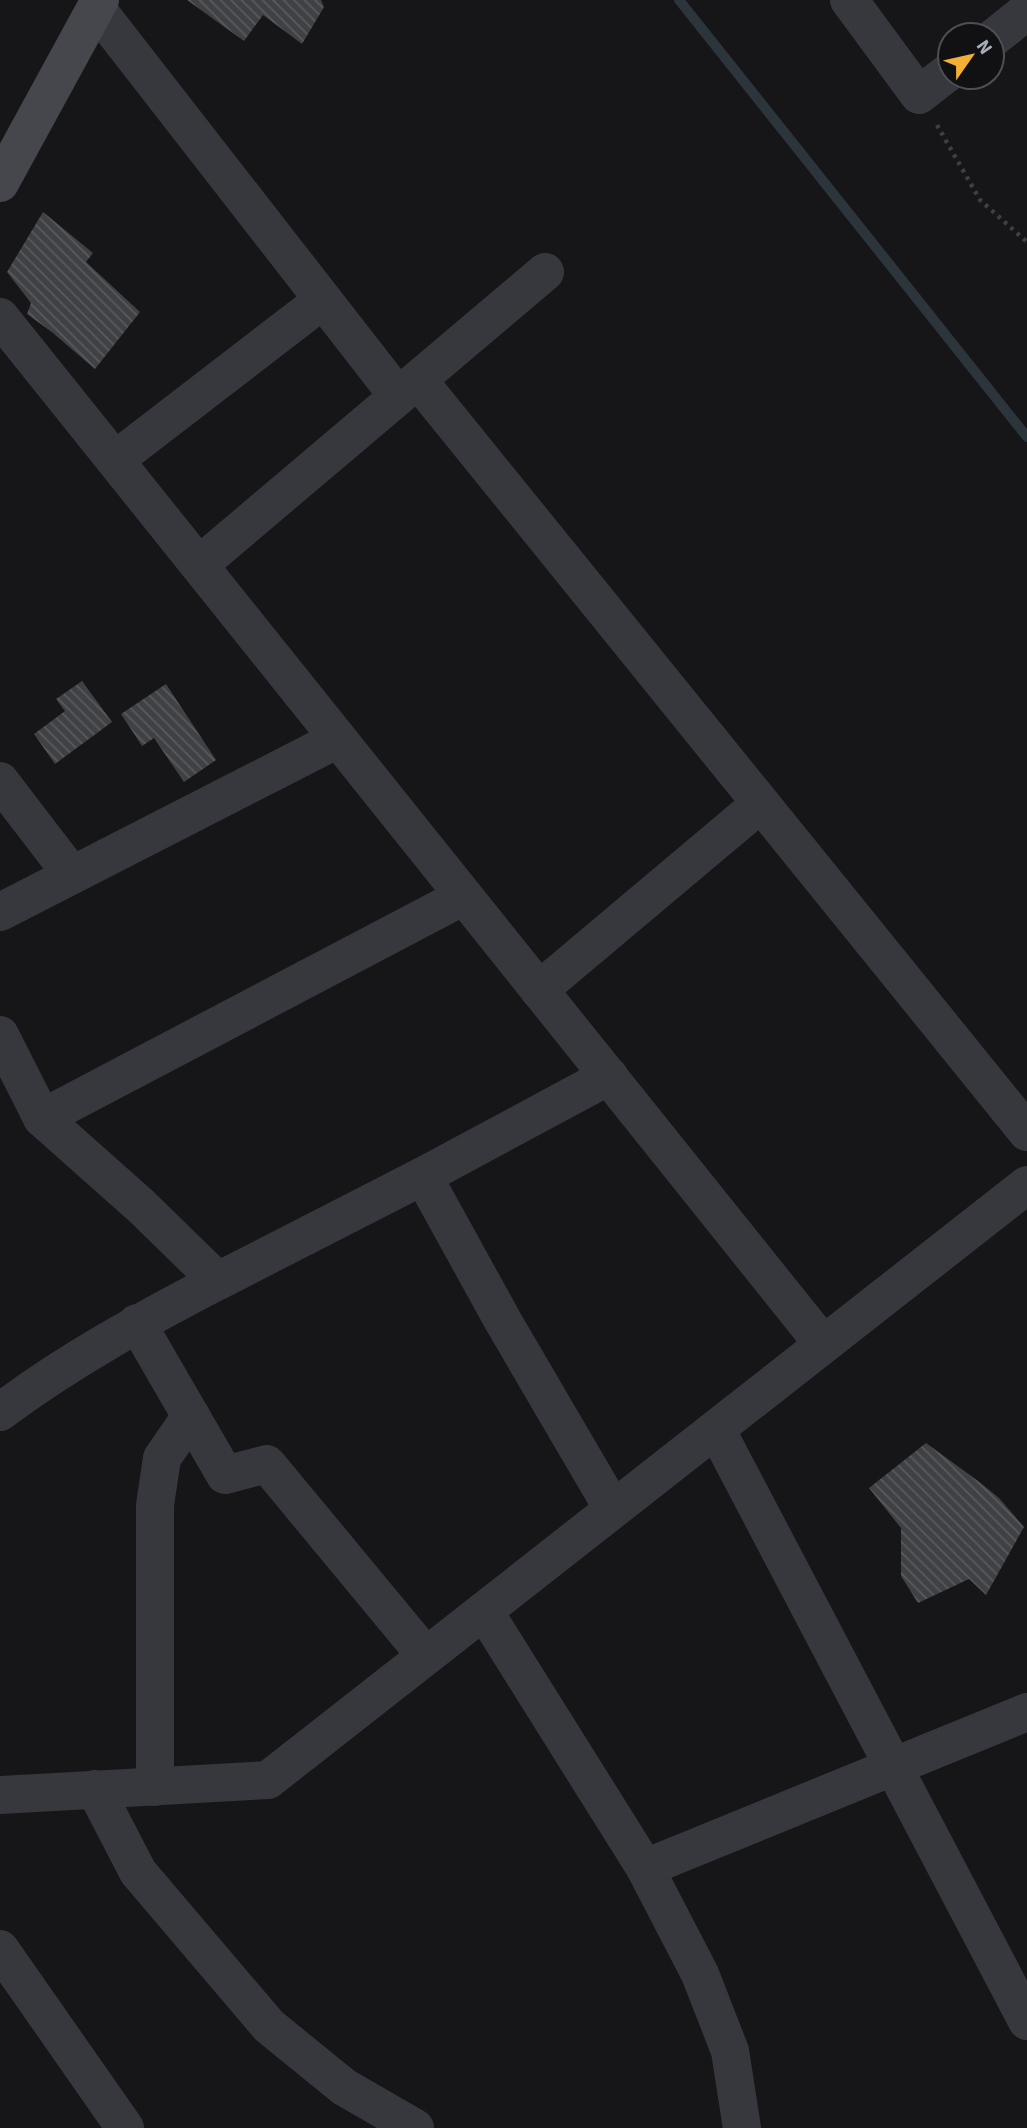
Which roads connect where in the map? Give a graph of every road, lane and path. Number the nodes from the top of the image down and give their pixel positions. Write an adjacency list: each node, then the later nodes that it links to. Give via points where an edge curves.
1 (849, 0): 6 (street)
2 (98, 4): 7 (main road); 10 (street)
3 (1027, 11): 4 (street)
4 (1006, 27)
5 (936, 82): 6 (street)
6 (919, 95): 8 (path, via 980,200)
7 (0, 183)
8 (1027, 242)
9 (545, 272): 12 (street)
10 (323, 300): 12 (street); 13 (street)
11 (0, 317): 13 (street)
12 (408, 388): 14 (street); 17 (street)
13 (115, 460): 14 (street)
14 (199, 565): 15 (street)
15 (338, 739): 18 (street); 19 (street)
16 (0, 780): 18 (street)
17 (760, 804): 21 (street); 25 (street)
18 (72, 875): 20 (street)
19 (464, 896): 21 (street); 24 (street)
20 (0, 912)
21 (539, 990): 23 (street)
22 (0, 1034): 24 (street)
23 (609, 1076): 26 (street); 30 (street)
24 (41, 1118): 28 (street)
25 (1027, 1132)
26 (423, 1176): 28 (street); 34 (street)
27 (1027, 1185): 30 (street)
28 (218, 1281): 29 (street)
29 (137, 1323): 31 (street); 32 (street)
30 (824, 1344): 33 (street)
31 (0, 1412)
32 (191, 1416): 36 (street, via 225,1475 267,1464); 39 (street, via 162,1458 155,1505)
33 (716, 1429): 34 (street); 38 (street)
34 (613, 1509): 35 (street)
35 (484, 1611): 36 (street); 42 (street)
36 (426, 1656): 39 (street, via 268,1780)
37 (1027, 1712): 38 (street)
38 (893, 1766): 42 (street); 44 (street)
39 (155, 1787): 40 (street)
40 (95, 1789): 41 (street); 46 (street, via 138,1872 269,2026 344,2087)
41 (0, 1795)
42 (645, 1868): 47 (street, via 700,1975 730,2051)
43 (0, 1949): 45 (street)
44 (1027, 2021)
45 (125, 2128)
46 (415, 2128)
47 (742, 2128)

